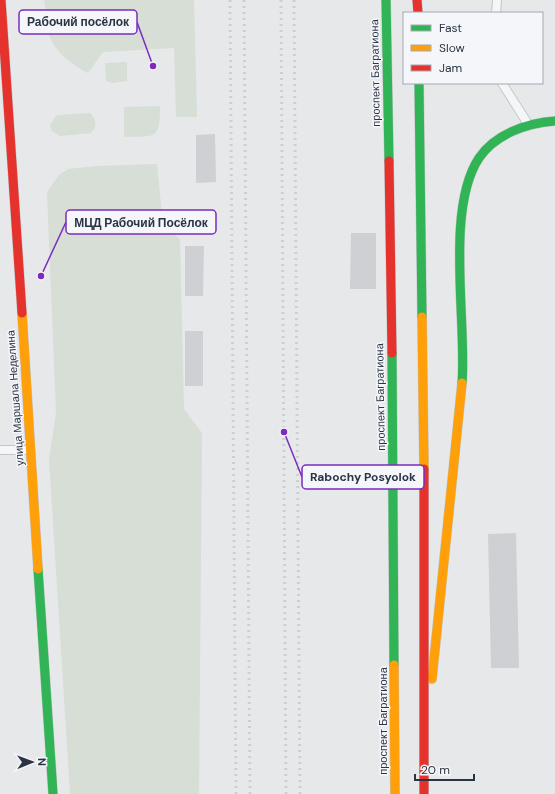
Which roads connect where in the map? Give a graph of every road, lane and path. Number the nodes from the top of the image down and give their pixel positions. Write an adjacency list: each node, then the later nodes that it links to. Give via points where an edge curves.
1 (1, 0): 5 (main road, улица Маршала Неделина)
2 (386, 0): 16 (main road, проспект Багратиона)
3 (418, 0): 6 (main road)
4 (497, 0): 7 (lane)
5 (1, 10): 13 (main road, улица Маршала Неделина, via 9,173)
6 (418, 12)
7 (496, 12)
8 (419, 84): 14 (main road, via 424,424)
9 (503, 84): 11 (lane)
10 (555, 121): 11 (main road)
11 (528, 124): 14 (main road, via 502,138 478,159 464,201 461,233 462,378)
12 (0, 450): 13 (lane)
13 (30, 450): 15 (main road, улица Маршала Неделина)
14 (424, 764): 17 (main road)
15 (53, 794)
16 (396, 794)
17 (424, 794)

